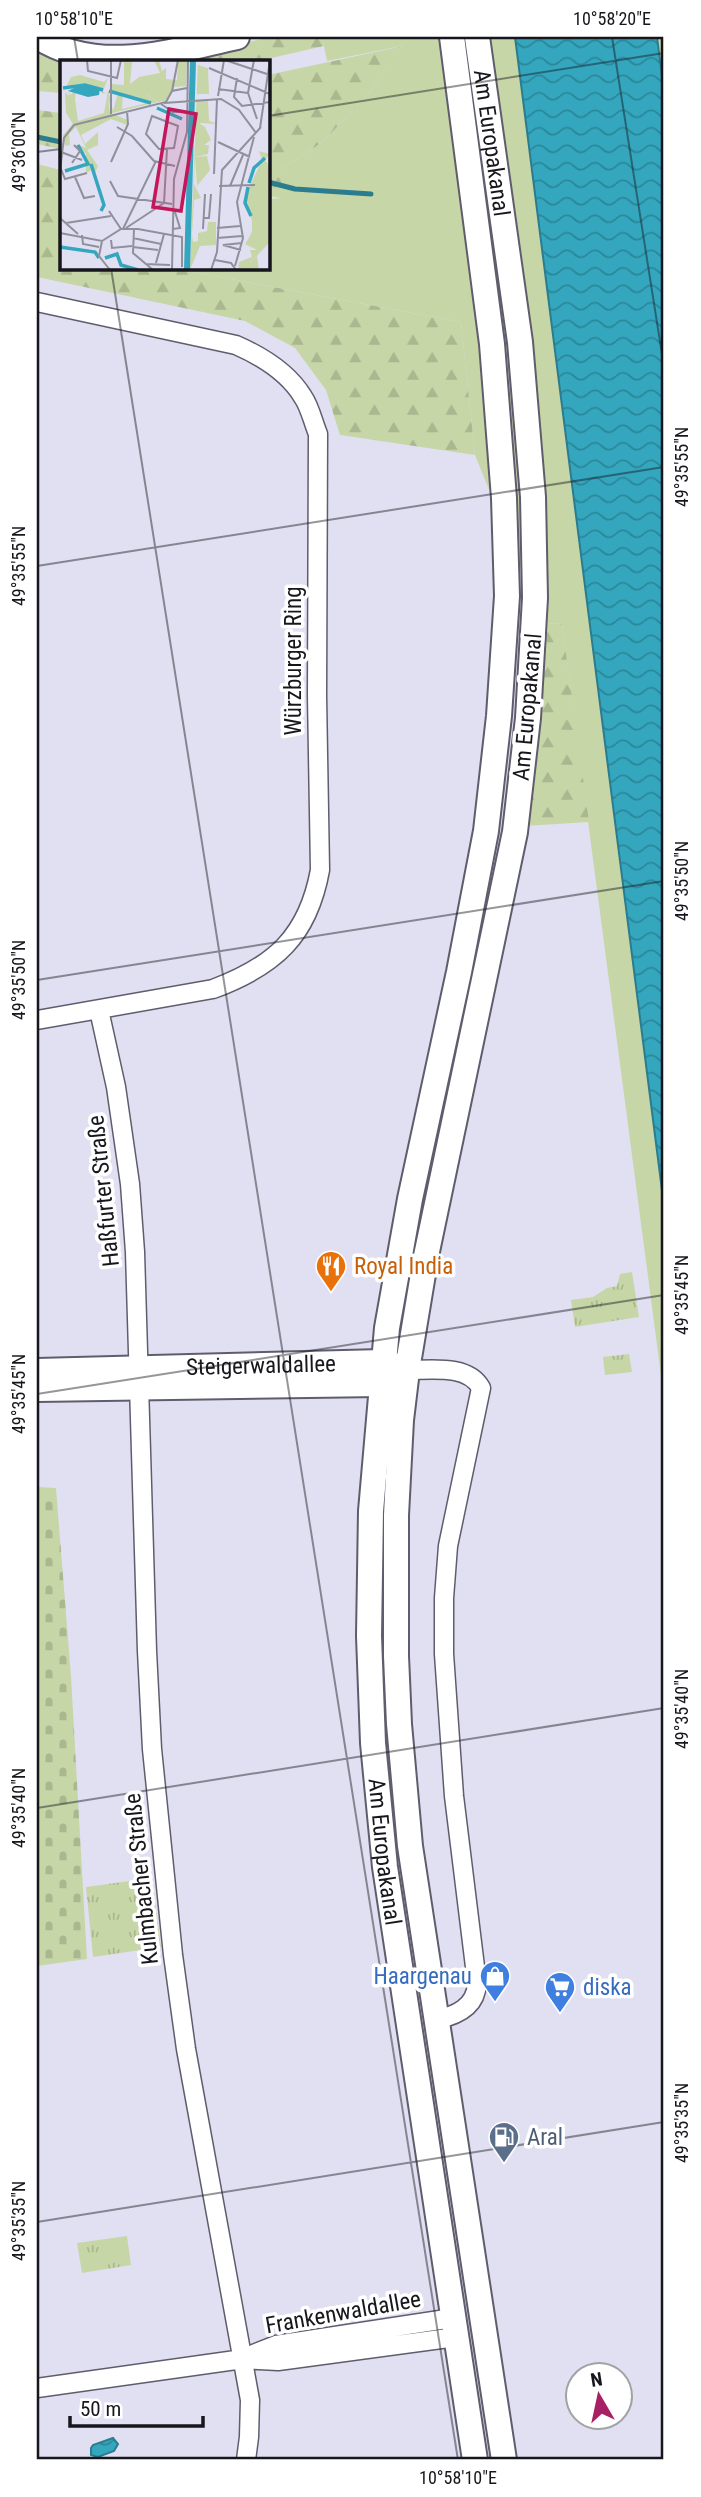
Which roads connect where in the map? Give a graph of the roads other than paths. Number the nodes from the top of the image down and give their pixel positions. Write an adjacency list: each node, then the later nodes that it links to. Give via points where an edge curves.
1 (38, 37): 2 (main road, via 107,59 141,57)
2 (237, 37)
3 (452, 37): 10 (main road, Am Europakanal, via 492,344 507,596 486,831 410,1199)
4 (477, 37): 8 (main road, Am Europakanal, via 520,342 533,497 535,598 515,832 426,1256)
5 (37, 302): 6 (street, Würzburger Ring, via 217,340 262,357 303,396 318,434 320,870 307,917 284,948 239,979 213,989)
6 (99, 1010): 7 (street, Würzburger Ring); 11 (street, Haßfurter Straße, via 130,1184)
7 (37, 1020)
8 (407, 1370): 10 (main road); 13 (main road, Am Europakanal, via 396,1515 398,1711 410,1846); 13 (street, via 467,1374 481,1388 448,1546 444,1598 454,1797 477,1994 461,2011)
9 (37, 1371): 11 (main road, Steigerwaldallee)
10 (382, 1373): 11 (main road, Steigerwaldallee); 15 (main road, Am Europakanal, via 369,1565 373,1743 385,1867)
11 (138, 1379): 12 (main road, Steigerwaldallee); 16 (street, Kulmbacher Straße, via 152,1749 173,1955)
12 (37, 1389)
13 (435, 2020): 14 (main road, Am Europakanal)
14 (482, 2324): 15 (main road); 20 (main road, Am Europakanal)
15 (454, 2327): 16 (street, Frankenwaldallee, via 278,2361); 19 (main road, Am Europakanal)
16 (243, 2359): 17 (street, Frankenwaldallee); 18 (street, Kulmbacher Straße, via 250,2400)
17 (37, 2388)
18 (246, 2460)
19 (475, 2460)
20 (504, 2460)

